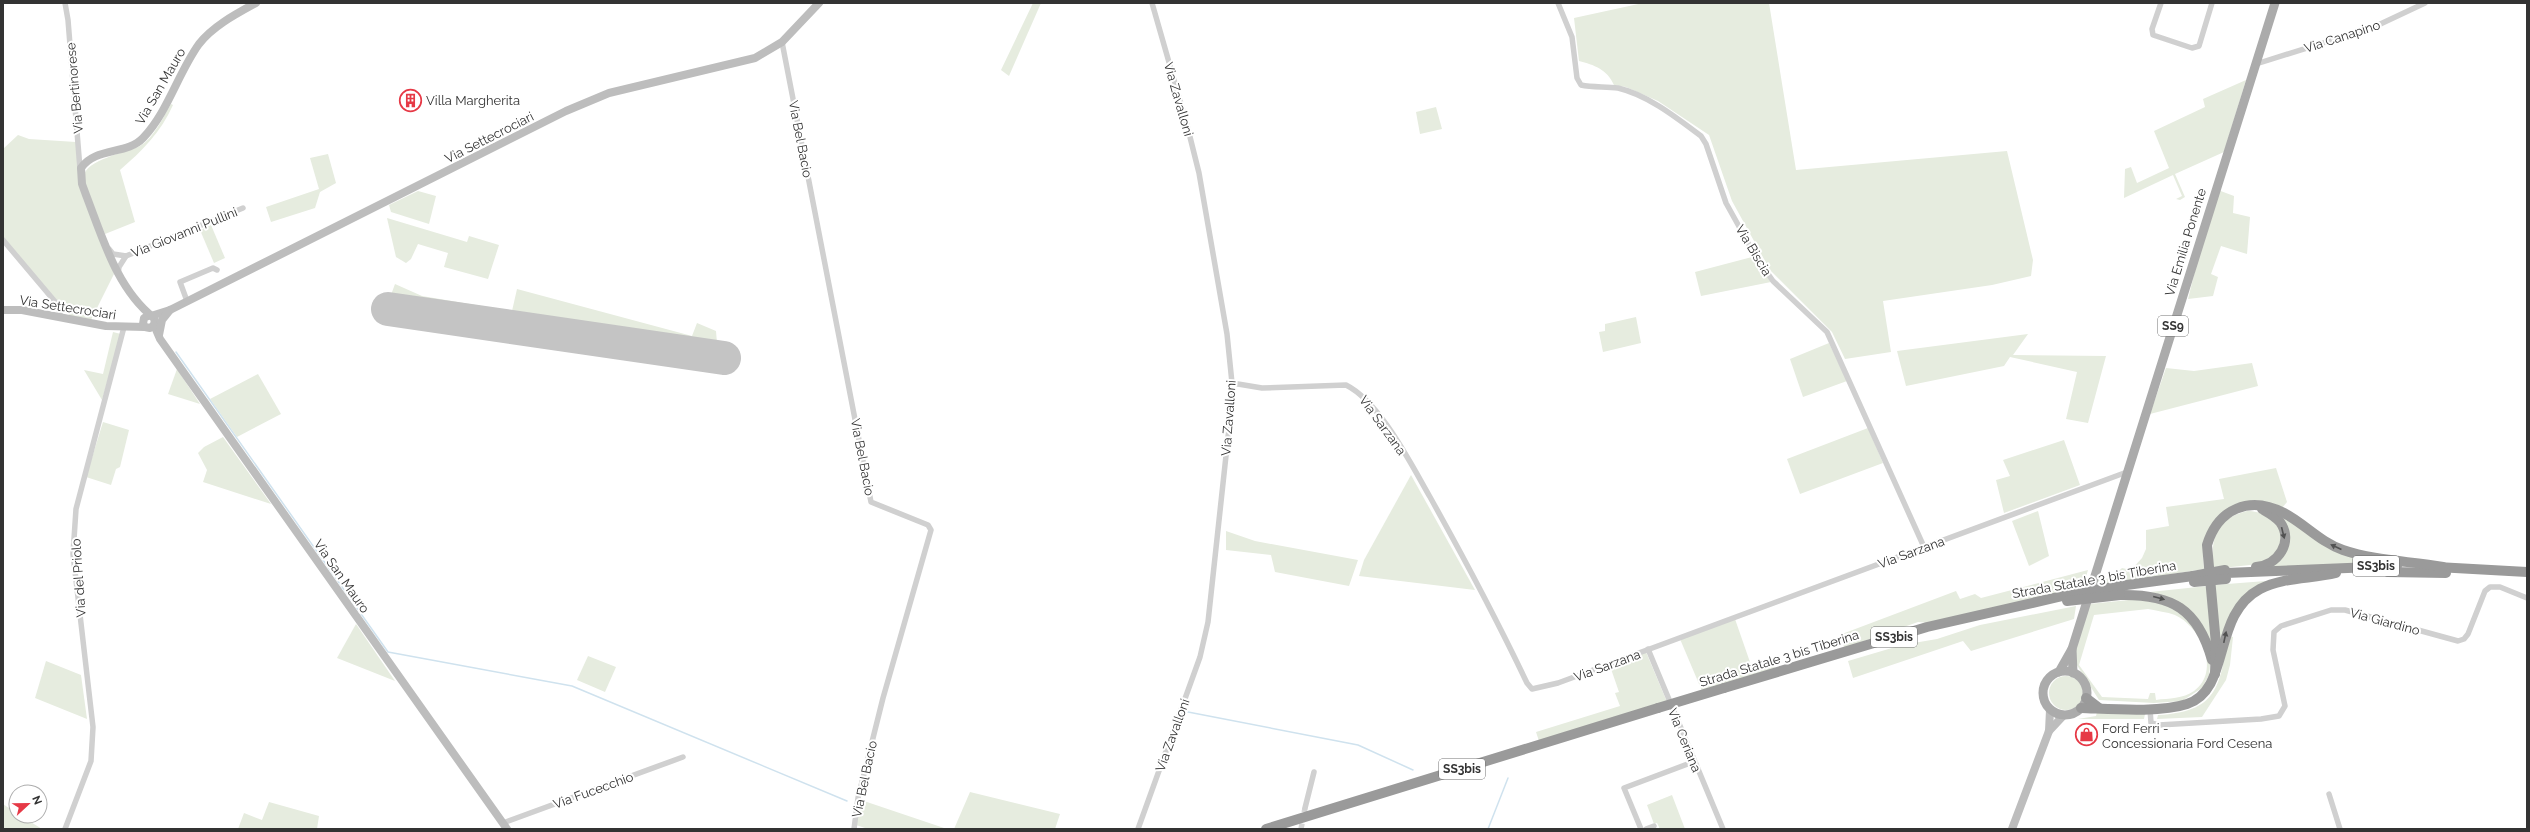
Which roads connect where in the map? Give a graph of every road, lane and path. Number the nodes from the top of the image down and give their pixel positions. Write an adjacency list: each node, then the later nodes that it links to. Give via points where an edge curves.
1 (65, 3): 12 (street, Via Bertinorese)
2 (256, 3): 12 (main road, Via San Mauro, via 228,18 200,43 143,138 132,145 90,159)
3 (819, 3): 10 (main road, Via Settecrociari)
4 (1152, 3): 27 (street, Via Zavalloni, via 1199,173 1227,334)
5 (1558, 3): 30 (street, Via Biscia, via 1569,25 1577,78 1581,85 1619,89 1633,94 1657,106 1701,136 1726,203 1756,257 1773,281 1827,332)
6 (2161, 3): 7 (street, via 2152,29 2154,35 2192,48 2199,46)
7 (2212, 3)
8 (2275, 3): 11 (main road, Via Emilia Ponente / SS9)
9 (2426, 3): 11 (street, Via Canapino, via 2374,27)
10 (782, 42): 20 (main road, Via Settecrociari, via 755,58 608,93 566,111); 59 (street, Via Bel Bacio, via 872,502 928,525 931,530 883,698 858,798)
11 (2256, 64): 28 (main road, Via Emilia Ponente / SS9)
12 (81, 173): 15 (main road, Via San Mauro, via 86,195)
13 (243, 208): 16 (street, Via Giovanni Pullini)
14 (3, 240): 23 (street, via 57,304)
15 (107, 248): 16 (street, Via Giovanni Pullini); 17 (main road, Via San Mauro)
16 (123, 258): 17 (street, Via Giovanni Pullini); 19 (street, Via Giovanni Pullini)
17 (113, 262): 19 (main road, Via San Mauro)
18 (217, 270): 20 (street, via 213,268 180,282)
19 (118, 275): 24 (main road, Via San Mauro)
20 (187, 301): 22 (main road, Via Settecrociari)
21 (3, 310): 23 (main road, Via Settecrociari)
22 (170, 310): 24 (main road, Via Settecrociari); 26 (main road, via 162,320)
23 (61, 316): 25 (main road, Via Settecrociari, via 106,326)
24 (149, 322): 25 (main road, Via Settecrociari); 26 (main road, Via San Mauro)
25 (127, 327): 58 (street, Via del Priolo, via 76,509 73,554 93,727 91,761)
26 (159, 337): 56 (main road, Via San Mauro)
27 (1232, 383): 38 (street, Via Sarzana, via 1262,388 1346,385 1358,391 1399,444 1481,587 1532,690 1558,683); 60 (street, Via Zavalloni, via 1208,622 1200,657)
28 (2127, 472): 30 (street, Via Sarzana); 39 (main road, Via Emilia Ponente / SS9)
29 (2257, 506): 31 (highway, one-way to 29, via 2360,555 2323,540 2285,513); 34 (highway, one-way to 34, via 2280,522 2285,539 2281,553 2274,561); 42 (highway, via 2233,510 2221,517 2212,529 2207,545 2216,644)
30 (1924, 547): 38 (street, Via Sarzana)
31 (2443, 567): 32 (highway, Strada Statale 3 bis Tiberina / SS3bis); 34 (highway, Strada Statale 3 bis Tiberina / SS3bis, via 2336,567)
32 (2527, 572)
33 (2336, 573): 34 (highway, Strada Statale 3 bis Tiberina / SS3bis); 35 (highway, Strada Statale 3 bis Tiberina / SS3bis, via 2442,573); 42 (highway, one-way to 33, via 2227,628 2235,612 2246,599 2259,589 2273,584)
34 (2226, 574): 36 (highway, Strada Statale 3 bis Tiberina / SS3bis, bridge)
35 (2527, 578)
36 (2120, 591): 42 (highway, one-way to 42, via 2162,598 2189,614 2204,636); 48 (highway, Strada Statale 3 bis Tiberina / SS3bis, bridge, via 2067,598 1929,633)
37 (2527, 598): 46 (street, Via Giardino, via 2500,587 2490,587 2485,591 2468,634 2464,639 2458,640 2363,613 2331,610 2281,626 2274,632 2273,650 2284,706 2279,716 2261,720 2159,725 2151,723)
38 (1648, 649): 52 (street, Via Ceriana)
39 (2072, 649): 40 (main road, Via Emilia Ponente / SS9); 41 (main road, Via Emilia Ponente / SS9)
40 (2059, 672): 41 (main road); 47 (main road, via 2048,678 2043,689 2044,703)
41 (2073, 673): 43 (main road, via 2084,683)
42 (2215, 674): 46 (highway, via 2209,687 2200,697 2188,704 2173,708)
43 (2086, 698): 44 (main road); 45 (highway)
44 (2081, 708): 45 (highway); 49 (main road)
45 (2099, 708): 46 (highway)
46 (2150, 708)
47 (2050, 710): 49 (main road); 50 (main road)
48 (1659, 711): 61 (highway, Strada Statale 3 bis Tiberina / SS3bis); 62 (highway, Strada Statale 3 bis Tiberina / SS3bis)
49 (2063, 716): 50 (main road)
50 (2049, 732): 66 (main road)
51 (683, 757): 56 (street, Via Fucecchio)
52 (1694, 762): 63 (street, via 1624,788); 65 (street, Via Ceriana)
53 (1314, 772): 55 (street)
54 (2329, 794): 67 (street)
55 (1305, 808)
56 (505, 826)
57 (1654, 826): 64 (street)
58 (65, 829)
59 (854, 829)
60 (1138, 829)
61 (1266, 829)
62 (1286, 829)
63 (1641, 829)
64 (1646, 829)
65 (1723, 829)
66 (2012, 829)
67 (2340, 829)

